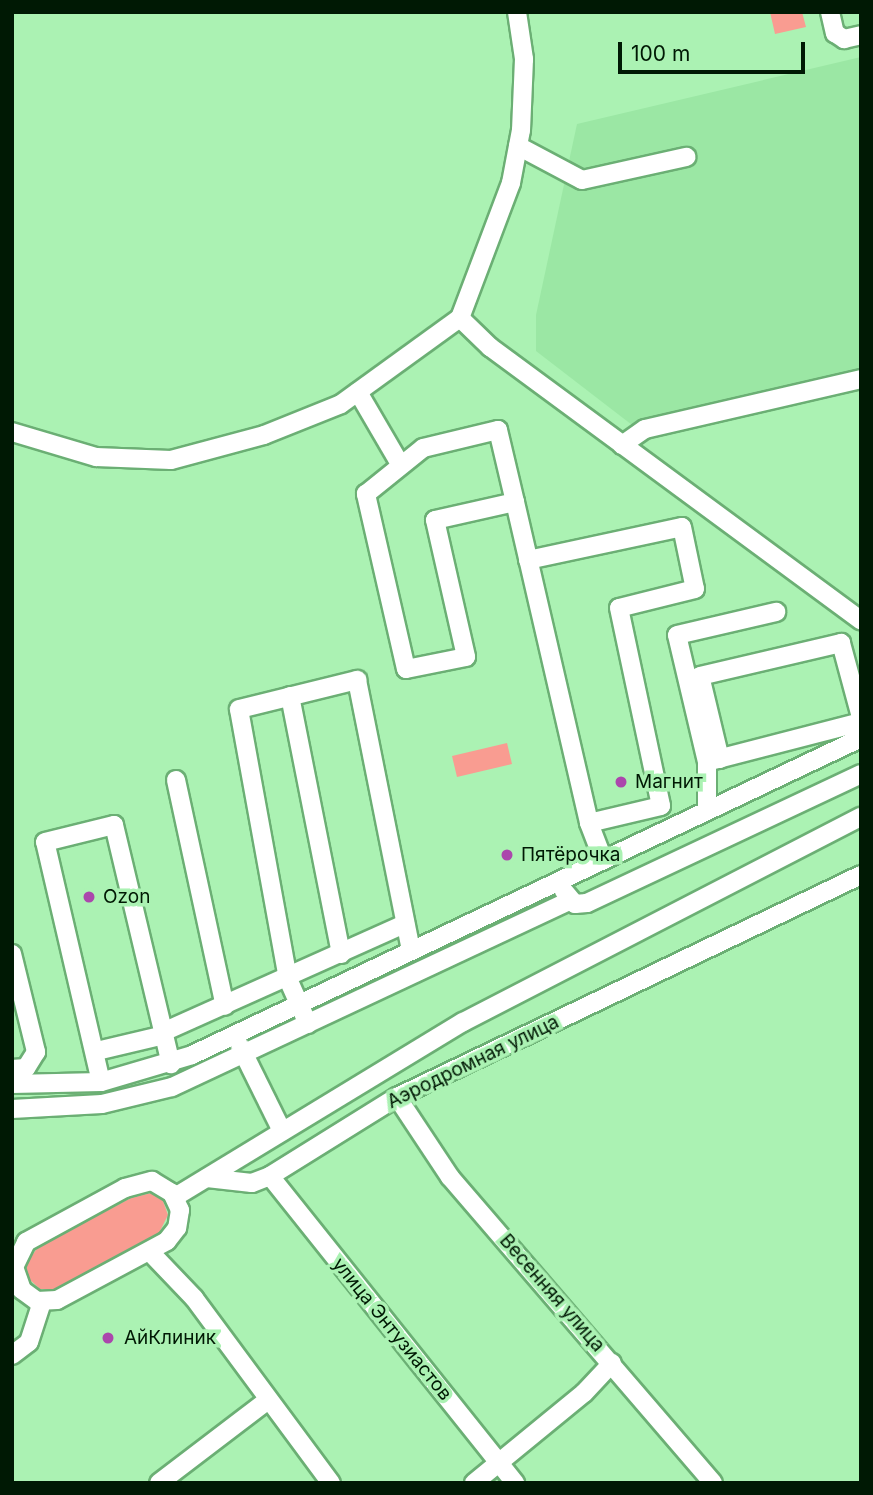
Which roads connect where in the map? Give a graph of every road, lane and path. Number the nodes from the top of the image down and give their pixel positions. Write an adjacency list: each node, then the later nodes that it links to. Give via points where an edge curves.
1 (517, 12): 4 (street, via 524,107)
2 (830, 12): 3 (street, via 835,33 844,39)
3 (861, 35)
4 (518, 146): 5 (street, via 582,180); 6 (street, via 499,218)
5 (686, 157)
6 (460, 318): 8 (street); 10 (street, via 490,347)
7 (861, 379): 10 (street, via 645,429)
8 (358, 392): 9 (street, via 264,435 171,460 96,457); 11 (street)
9 (12, 432)
10 (622, 445): 15 (street)
11 (400, 464): 12 (street, via 423,448 498,429); 12 (street, via 366,494 406,670 466,657 435,520)
12 (515, 502): 13 (street)
13 (528, 560): 25 (street); 25 (street, via 682,527 695,589 619,608 661,806)
14 (776, 612): 18 (street, via 677,635)
15 (861, 621)
16 (289, 696): 30 (street, via 357,680); 33 (street); 34 (street, via 239,709)
17 (857, 729): 18 (street); 18 (street, via 841,643 700,676); 21 (street)
18 (713, 760): 22 (street)
19 (861, 774): 24 (street)
20 (176, 780): 36 (street)
21 (746, 792): 22 (street); 24 (street)
22 (707, 811): 26 (street)
23 (861, 817): 48 (street, via 541,979)
24 (760, 821): 29 (street, via 587,903)
25 (589, 823): 26 (street)
26 (603, 860): 28 (street)
27 (861, 875): 46 (street, Аэродромная улица)
28 (559, 881): 29 (street); 31 (street)
29 (569, 901): 37 (street)
30 (405, 924): 31 (street); 33 (street)
31 (411, 951): 35 (street)
32 (12, 954): 43 (street, via 36,1052 26,1068)
33 (341, 954): 34 (street)
34 (288, 979): 35 (street); 36 (street)
35 (298, 1005): 37 (street); 39 (street)
36 (225, 1006): 38 (street)
37 (307, 1024): 41 (street)
38 (163, 1034): 40 (street); 40 (street, via 114,825 45,842); 42 (street)
39 (234, 1035): 41 (street); 42 (street)
40 (97, 1051): 44 (street)
41 (244, 1054): 47 (street, via 181,1083 131,1098 76,1107); 48 (street)
42 (171, 1064): 44 (street)
43 (12, 1069)
44 (101, 1082): 45 (street)
45 (12, 1084)
46 (397, 1097): 49 (street, Аэродромная улица); 56 (street, Весенняя улица, via 450,1177)
47 (12, 1109)
48 (282, 1131): 50 (street)
49 (270, 1176): 50 (street, Аэродромная улица, via 252,1183); 58 (street, улица Энтузиастов)
50 (207, 1178): 51 (street)
51 (175, 1197): 52 (street, via 180,1215 174,1233); 53 (street, via 152,1181 125,1188 26,1242 16,1256)
52 (150, 1252): 54 (street, via 65,1297); 57 (street, via 194,1298)
53 (14, 1272): 54 (street, via 22,1290)
54 (42, 1301): 55 (street, via 29,1342)
55 (12, 1355)
56 (612, 1363): 58 (street, via 584,1393); 63 (street, Весенняя улица)
57 (268, 1400): 59 (street); 60 (street)
58 (499, 1463): 61 (street); 62 (street, улица Энтузиастов)
59 (159, 1483)
60 (331, 1483)
61 (474, 1483)
62 (515, 1483)
63 (713, 1483)

